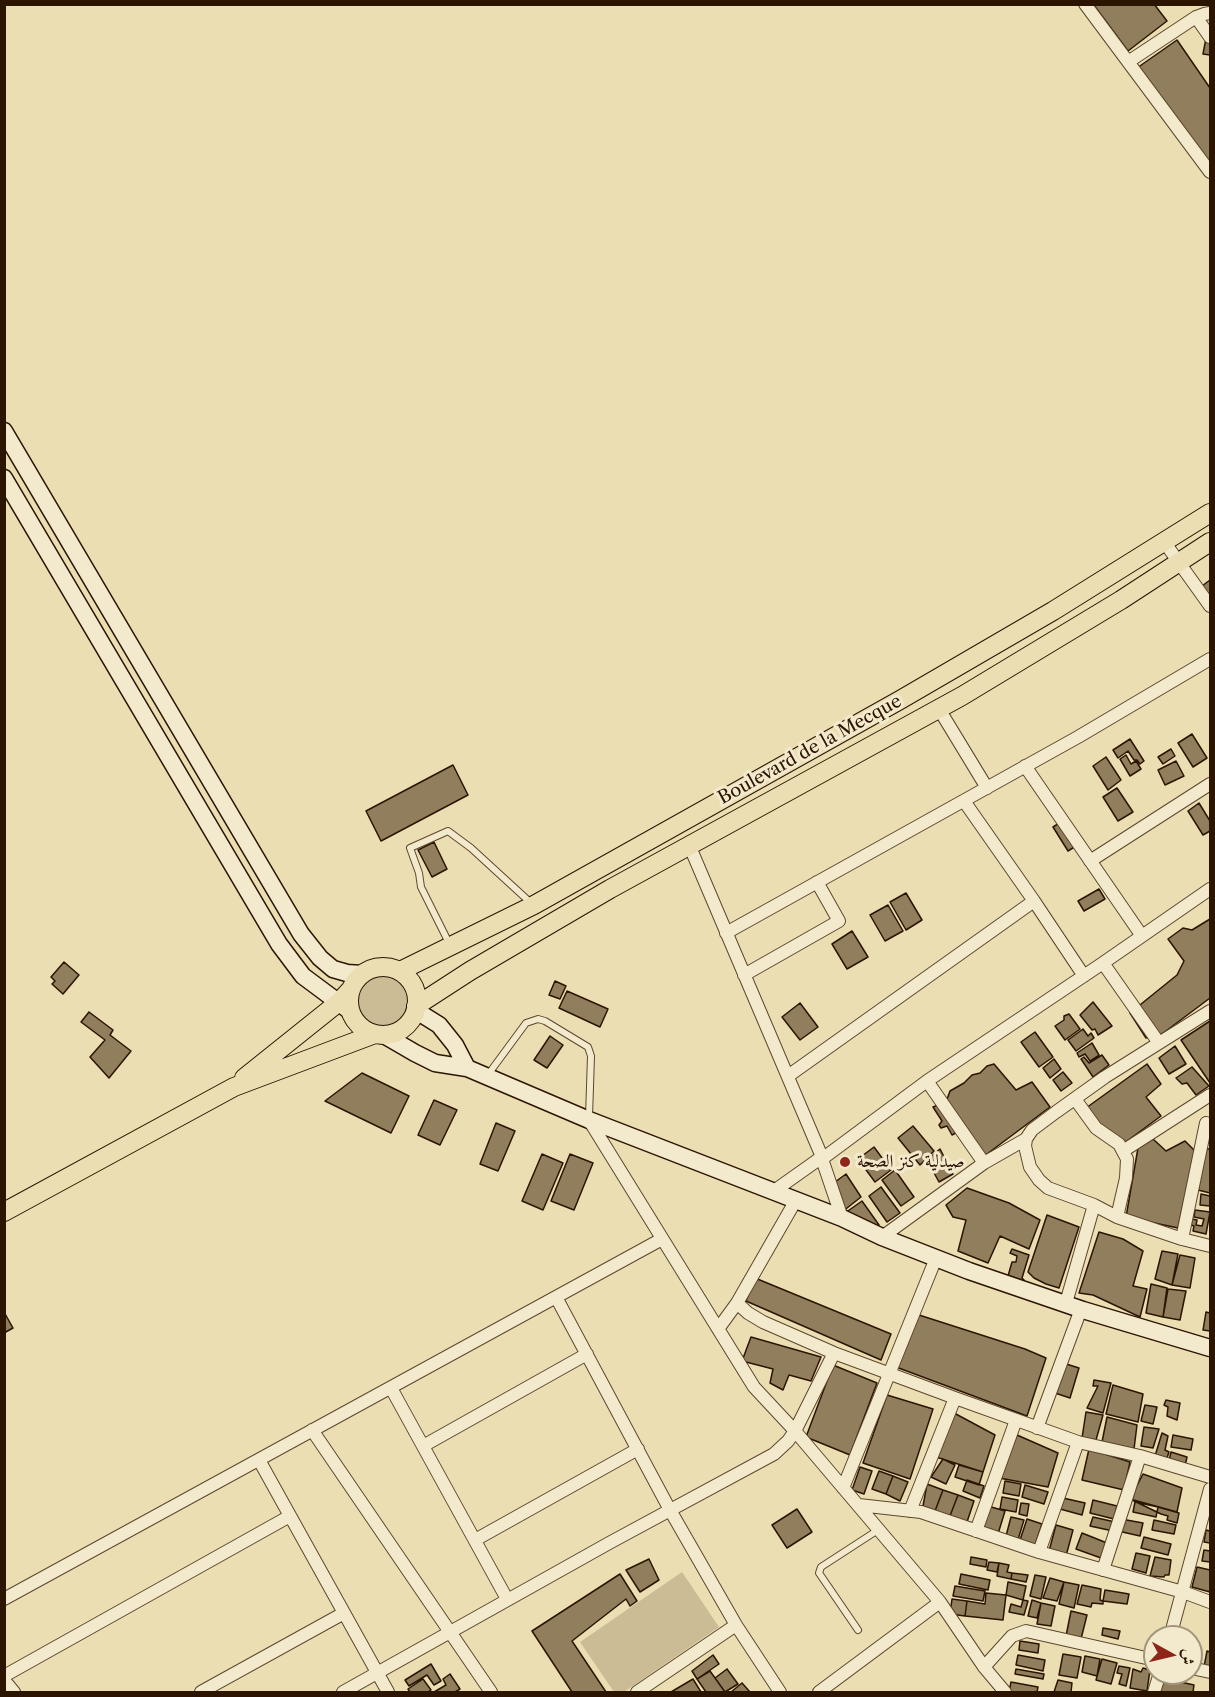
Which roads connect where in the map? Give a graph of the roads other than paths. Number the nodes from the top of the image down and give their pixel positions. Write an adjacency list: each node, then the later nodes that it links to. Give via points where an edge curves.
1 (1085, 4): 4 (street)
2 (1203, 12): 3 (street); 4 (street)
3 (1210, 37)
4 (1128, 62): 5 (street)
5 (1210, 172)
6 (4, 431): 7 (street)
7 (9, 449): 31 (street, via 301,934 333,969)
8 (4, 478): 34 (street, via 279,944 303,976)
9 (1210, 513): 11 (main road, Boulevard de la Mecque)
10 (1210, 542): 12 (main road, Boulevard de la Mecque)
11 (1165, 543): 12 (street); 25 (main road, Boulevard de la Mecque, via 910,694)
12 (1180, 562): 13 (street); 15 (main road, Boulevard de la Mecque)
13 (1210, 606)
14 (1210, 659): 16 (street)
15 (939, 709): 18 (street); 20 (main road, Boulevard de la Mecque)
16 (1025, 766): 18 (street); 21 (street)
17 (1210, 784): 21 (street)
18 (987, 788): 19 (street)
19 (964, 801): 22 (street); 24 (street)
20 (690, 847): 26 (street); 35 (main road, Boulevard de la Mecque, via 470,971)
21 (1090, 861): 27 (street)
22 (818, 882): 26 (street); 32 (street, via 839,921)
23 (1210, 889): 27 (street)
24 (1034, 901): 33 (street); 41 (street)
25 (534, 905): 28 (main road, Boulevard de la Mecque); 28 (lane, via 448,831 410,848 421,887)
26 (726, 933): 32 (street)
27 (1142, 936): 29 (street)
28 (451, 946): 30 (main road, Boulevard de la Mecque)
29 (1103, 963): 33 (street); 38 (street)
30 (400, 971): 31 (main road, via 380,966); 35 (main road, via 413,986)
31 (362, 974): 34 (main road)
32 (744, 975): 41 (street)
33 (1084, 976): 42 (street)
34 (346, 1001): 37 (main road, via 363,1029); 43 (main road)
35 (416, 1008): 37 (main road, Boulevard de la Mecque, via 403,1028); 39 (street, via 440,1025)
36 (1210, 1011): 38 (street)
37 (380, 1034): 39 (street, via 435,1063); 43 (main road, Boulevard de la Mecque)
38 (1159, 1043): 45 (street)
39 (467, 1068): 40 (street)
40 (486, 1076): 47 (street); 47 (lane, via 526,1023 545,1021 588,1047)
41 (788, 1076): 51 (street)
42 (927, 1081): 51 (street); 52 (street)
43 (234, 1087): 56 (main road)
44 (1210, 1095): 46 (street)
45 (1075, 1099): 49 (street, via 1037,1126); 50 (street, via 1096,1128)
46 (1198, 1103): 48 (street); 50 (street)
47 (589, 1120): 53 (street); 60 (street)
48 (1208, 1124): 61 (street)
49 (1026, 1139): 52 (street); 55 (street, via 1030,1167 1039,1180 1048,1188)
50 (1123, 1151): 57 (street, via 1127,1166)
51 (822, 1158): 53 (street); 58 (street)
52 (984, 1163): 59 (street)
53 (774, 1191): 54 (street)
54 (796, 1200): 58 (street); 65 (street)
55 (1094, 1205): 57 (street); 66 (street)
56 (4, 1212)
57 (1117, 1217): 61 (street)
58 (842, 1218): 59 (street)
59 (882, 1237): 63 (street)
60 (662, 1239): 64 (street); 67 (street)
61 (1182, 1239): 62 (street)
62 (1210, 1246)
63 (936, 1257): 66 (street); 71 (street)
64 (556, 1297): 70 (street); 72 (street)
65 (737, 1303): 67 (street); 69 (street, via 763,1322)
66 (1074, 1306): 68 (street); 75 (street)
67 (717, 1329): 77 (street, via 754,1387)
68 (1210, 1348)
69 (834, 1353): 71 (street); 77 (street)
70 (587, 1354): 79 (street); 80 (street)
71 (890, 1374): 73 (street); 84 (street)
72 (391, 1388): 76 (street); 79 (street)
73 (955, 1398): 74 (street); 88 (street)
74 (1016, 1420): 75 (street); 91 (street)
75 (1036, 1428): 78 (street)
76 (312, 1430): 82 (street); 104 (street)
77 (795, 1431): 84 (street); 87 (street, via 774,1454)
78 (1078, 1442): 81 (street); 93 (street)
79 (423, 1446): 92 (street)
80 (638, 1449): 87 (street); 92 (street)
81 (1140, 1456): 83 (street); 94 (street)
82 (259, 1460): 89 (street); 96 (street)
83 (1210, 1477)
84 (843, 1488): 86 (street)
85 (1210, 1489): 95 (street)
86 (859, 1505): 88 (street); 90 (street)
87 (670, 1510): 97 (street); 101 (street)
88 (910, 1511): 91 (street)
89 (290, 1516): 100 (street); 108 (street)
90 (878, 1530): 98 (street); 103 (lane, via 821,1567 819,1573)
91 (976, 1531): 93 (street)
92 (475, 1540): 97 (street)
93 (1039, 1552): 94 (street)
94 (1103, 1570): 95 (street)
95 (1183, 1592): 99 (street); 102 (street)
96 (4, 1599)
97 (507, 1599): 104 (street)
98 (940, 1602): 106 (street); 116 (street)
99 (1210, 1602)
100 (344, 1613): 107 (street); 110 (street)
101 (736, 1625): 114 (street); 115 (street)
102 (1173, 1625)
103 (858, 1630)
104 (449, 1632): 107 (street); 113 (street)
105 (1143, 1656): 106 (street, via 1026,1631 1012,1636)
106 (984, 1667): 117 (street)
107 (377, 1674): 111 (street); 112 (street)
108 (4, 1678): 109 (street)
109 (14, 1692)
110 (201, 1692)
111 (343, 1692)
112 (388, 1692)
113 (491, 1692)
114 (637, 1692)
115 (780, 1692)
116 (819, 1692)
117 (1005, 1692)

